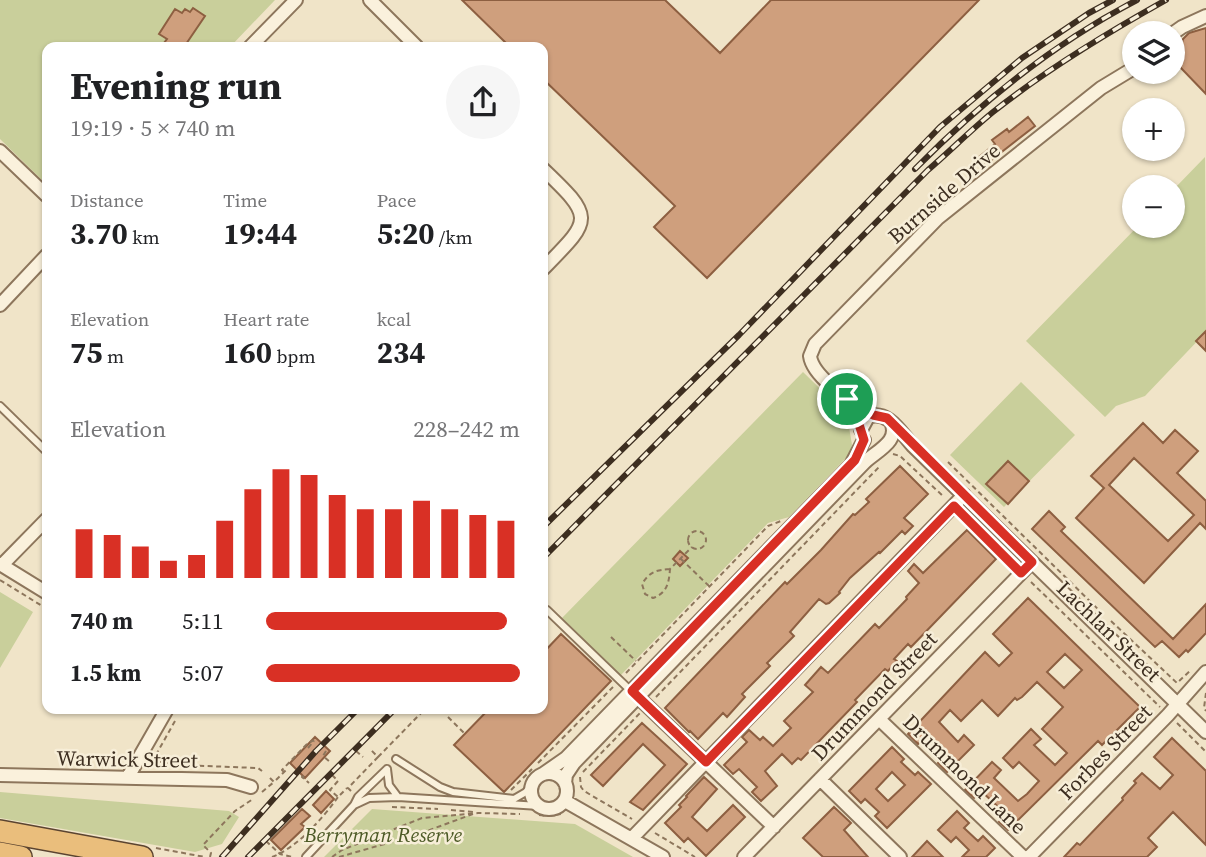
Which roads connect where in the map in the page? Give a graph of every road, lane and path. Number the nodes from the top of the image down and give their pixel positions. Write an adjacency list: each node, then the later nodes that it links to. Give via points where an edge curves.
1 (296, 0): 5 (street)
2 (373, 3): 6 (street)
3 (1206, 16): 4 (street)
4 (1185, 26)
5 (255, 42)
6 (412, 42)
7 (1122, 75): 14 (street, Burnside Drive, via 938,218 815,344 810,356 813,367)
8 (0, 151): 10 (street)
9 (548, 174): 12 (street, via 574,199 581,216 578,232)
10 (42, 191)
11 (42, 261): 13 (street)
12 (548, 264)
13 (0, 305)
14 (847, 399): 16 (street, Burnside Drive); 18 (street, Burnside Drive)
15 (0, 407): 20 (lane)
16 (873, 415): 17 (street, via 883,415); 18 (street, via 865,421)
17 (891, 422): 19 (street, Lachlan Street); 21 (street, via 894,432)
18 (863, 435): 21 (street, via 871,446); 48 (street, via 851,465)
19 (913, 446): 21 (street); 24 (street, Lachlan Street)
20 (42, 447)
21 (889, 449): 25 (path, Lachlan Street); 48 (street)
22 (942, 457): 43 (path, via 1177,683)
23 (881, 465): 48 (path)
24 (964, 495): 25 (street); 32 (street, Lachlan Street)
25 (954, 506): 35 (path, Lachlan Street); 70 (street)
26 (788, 520): 37 (path, via 768,526)
27 (42, 524): 33 (street)
28 (707, 531): 29 (path)
29 (703, 535): 30 (path, via 702,547); 30 (path, via 691,535)
30 (692, 547): 31 (path)
31 (680, 559): 34 (path); 37 (path)
32 (1032, 562): 35 (street, Drummond Street); 51 (street, Lachlan Street)
33 (1, 564): 38 (street)
34 (670, 569): 34 (path, via 648,575 642,584 645,594 653,597 663,592)
35 (1021, 573): 55 (path, Lachlan Street); 57 (street, Drummond Street)
36 (0, 580): 39 (path)
37 (710, 587): 42 (path)
38 (42, 590)
39 (42, 606)
40 (548, 611): 48 (lane)
41 (611, 637): 42 (path)
42 (637, 662): 45 (path)
43 (1190, 669)
44 (1206, 671): 51 (street, Forbes Street)
45 (623, 676)
46 (615, 685): 88 (path)
47 (1206, 693): 50 (path)
48 (639, 698): 70 (street); 72 (street); 82 (street, via 573,765); 89 (path, via 579,777 581,787)
49 (1199, 702): 50 (path)
50 (1204, 703): 52 (path)
51 (1177, 704): 55 (street, Forbes Street); 59 (street, Lachlan Street)
52 (1206, 710)
53 (164, 714): 76 (street)
54 (420, 714): 66 (path)
55 (1168, 715): 64 (path, Lachlan Street); 116 (street, Forbes Street)
56 (448, 717): 60 (path)
57 (879, 719): 79 (street, Drummond Street); 115 (street, Drummond Lane)
58 (176, 721): 71 (path, via 157,753 161,762)
59 (1206, 732)
60 (465, 734)
61 (308, 748): 80 (path, via 314,740)
62 (370, 749): 66 (path)
63 (356, 751): 65 (path)
64 (1206, 751)
65 (363, 757)
66 (378, 757): 86 (path)
67 (319, 758): 69 (path, via 326,751 323,756)
68 (396, 759): 83 (lane, via 453,792 514,799)
69 (329, 761)
70 (706, 762): 98 (street); 100 (street)
71 (262, 771)
72 (542, 774): 82 (street, via 553,773); 83 (street)
73 (0, 775): 76 (street, Warwick Street)
74 (332, 775): 84 (path, via 338,780)
75 (304, 776): 81 (path)
76 (128, 777): 85 (street, Warwick Street, via 228,780)
77 (270, 778): 80 (path)
78 (341, 779): 84 (path)
79 (820, 779): 98 (street, Drummond Street); 114 (street)
80 (274, 782): 106 (path, via 235,811 203,845)
81 (309, 783)
82 (565, 783): 94 (street)
83 (532, 785): 95 (street)
84 (334, 786): 90 (path, via 330,790)
85 (251, 787)
86 (348, 788): 87 (path); 90 (path)
87 (352, 791)
88 (509, 792)
89 (591, 795)
90 (338, 797): 103 (path)
91 (398, 797): 92 (lane, via 369,798); 92 (lane, via 389,785 387,769); 95 (lane)
92 (354, 805): 109 (lane)
93 (390, 807): 96 (path)
94 (565, 807): 95 (street); 95 (path, via 549,817); 100 (street)
95 (537, 810)
96 (478, 813): 97 (path); 110 (path, via 422,818); 111 (path)
97 (522, 814)
98 (774, 827): 113 (street, Drummond Street)
99 (0, 831): 105 (highway)
100 (632, 838): 112 (street)
101 (266, 841): 103 (path)
102 (0, 853): 104 (highway)
103 (280, 854): 107 (path); 108 (path)
104 (21, 857)
105 (142, 857)
106 (210, 857)
107 (272, 857)
108 (292, 857)
109 (306, 857)
110 (331, 857)
111 (339, 857)
112 (663, 857)
113 (744, 857)
114 (900, 857)
115 (1023, 857)
116 (1029, 857)

